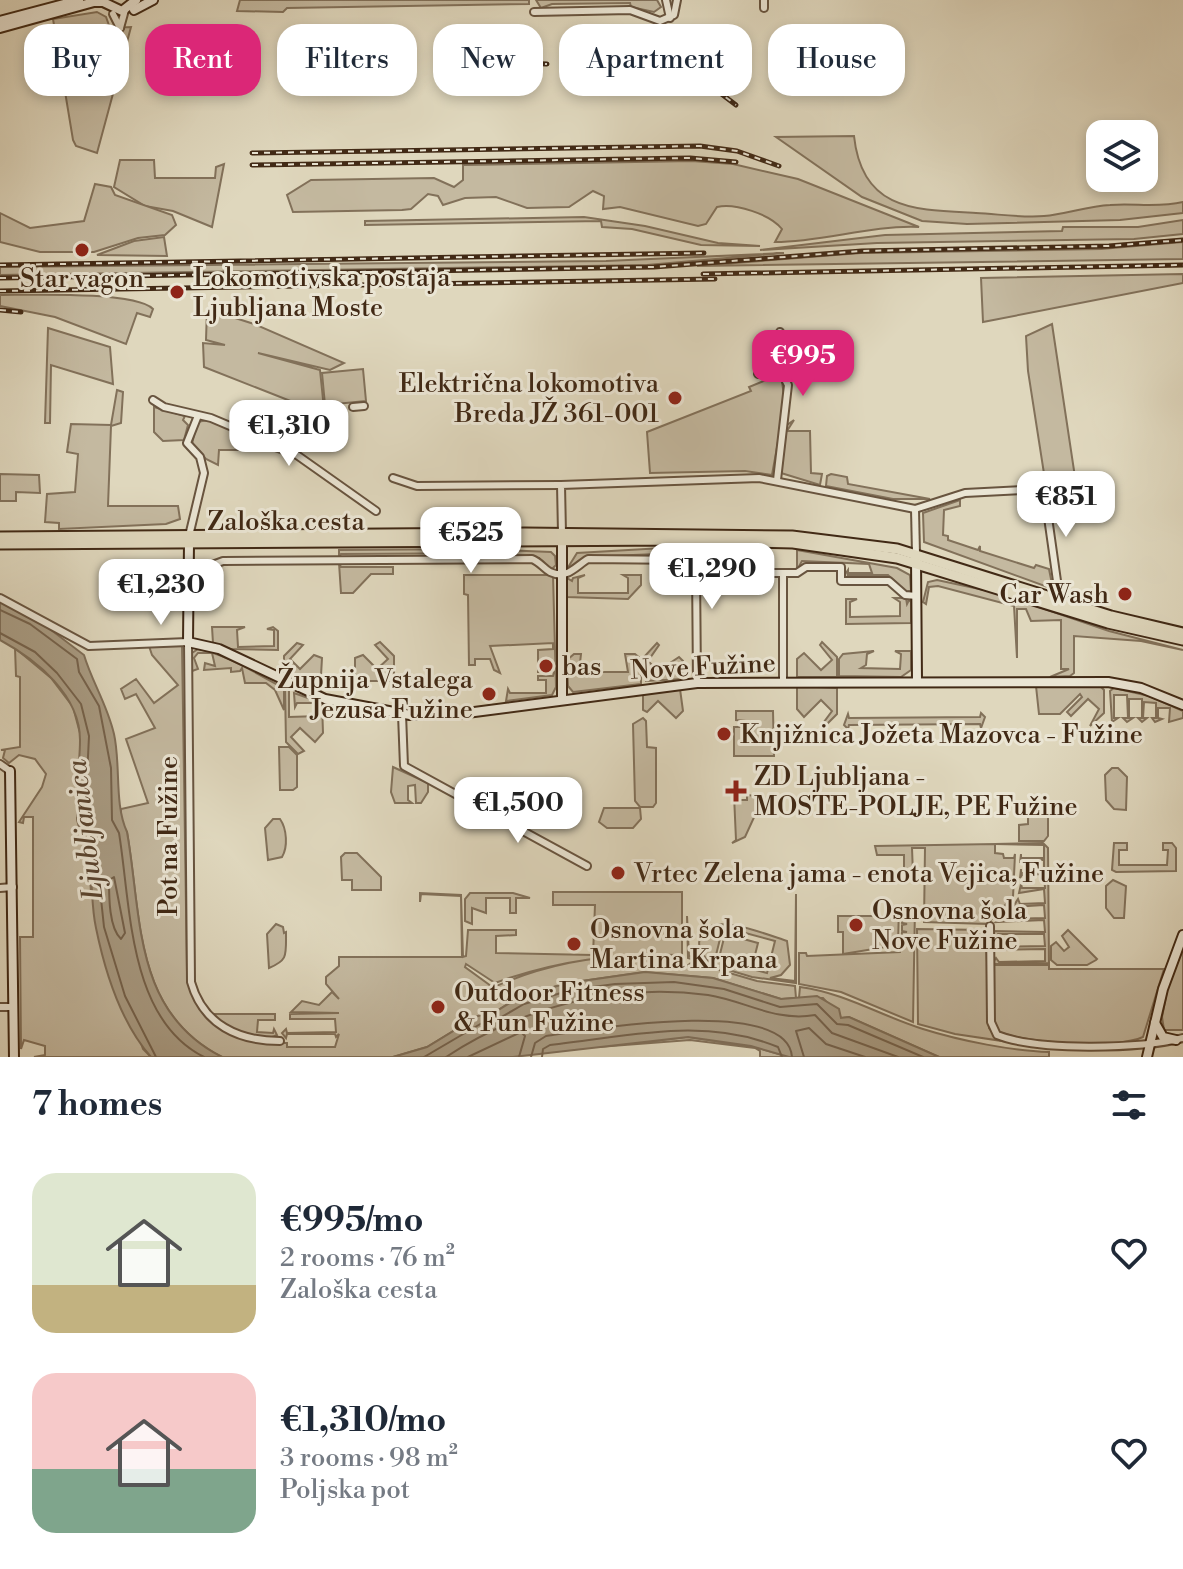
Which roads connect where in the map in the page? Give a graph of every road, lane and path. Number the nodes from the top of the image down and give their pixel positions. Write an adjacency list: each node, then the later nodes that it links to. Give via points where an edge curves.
1 (79, 0): 10 (street)
2 (135, 0): 8 (street)
3 (153, 0): 8 (street)
4 (666, 0): 9 (street)
5 (677, 0): 9 (street)
6 (106, 6): 8 (street); 8 (street); 8 (street, via 120,28); 11 (street, via 46,14)
7 (534, 12): 9 (street, via 630,10 658,20)
8 (126, 13)
9 (672, 16)
10 (0, 21)
11 (0, 28)
12 (780, 332): 13 (street)
13 (781, 368): 14 (street); 20 (street, via 788,406)
14 (758, 374)
15 (153, 400): 18 (street)
16 (364, 406): 17 (street)
17 (353, 407)
18 (197, 418): 23 (street, via 211,418 294,453); 26 (street, via 187,443 200,457 204,473)
19 (393, 478): 21 (street, via 417,486)
20 (777, 480): 21 (street); 22 (street)
21 (561, 485): 25 (street)
22 (915, 509): 28 (street); 35 (street, via 965,493 1044,489)
23 (376, 511)
24 (0, 537): 26 (main road, Zaloška cesta)
25 (562, 537): 26 (main road, Zaloška cesta); 28 (main road, Zaloška cesta, via 792,536 871,545); 30 (street)
26 (189, 539): 27 (main road, Zaloška cesta); 32 (street, Pot na Fužine)
27 (0, 544)
28 (916, 558): 33 (street); 35 (main road, Zaloška cesta); 37 (main road, Zaloška cesta, via 1108,623)
29 (696, 568): 30 (street, via 688,560 586,560 574,572); 31 (street, via 705,573); 41 (street)
30 (562, 573): 32 (street, via 550,572 535,559 223,561); 42 (street)
31 (783, 573): 33 (street, via 841,567 841,581 891,582 903,594); 39 (street)
32 (188, 574): 38 (street, Pot na Fužine)
33 (917, 596): 40 (street)
34 (0, 598): 38 (street, via 89,646)
35 (1055, 598): 36 (main road, Zaloška cesta)
36 (1183, 633)
37 (1183, 640)
38 (188, 642): 44 (street, Nove Fužine, via 228,653 322,698); 56 (street, Pot na Fužine, via 191,982 202,1007 224,1028 250,1039)
39 (783, 681): 40 (street, Nove Fužine); 41 (street, Nove Fužine)
40 (917, 681): 43 (street, Nove Fužine, via 1108,682)
41 (697, 683): 42 (street, Nove Fužine)
42 (562, 699): 44 (street, Nove Fužine, via 459,714)
43 (1183, 705)
44 (402, 714): 47 (street, via 404,766)
45 (0, 764): 46 (street)
46 (10, 771): 48 (street)
47 (587, 866)
48 (13, 887): 49 (street); 53 (street)
49 (0, 888)
50 (990, 926): 57 (street, via 991,1022 997,1035 1032,1043)
51 (1183, 935): 54 (street)
52 (0, 1007): 53 (street)
53 (13, 1007): 58 (street)
54 (1154, 1023): 55 (street, via 1163,1037); 57 (street)
55 (1179, 1039): 57 (street)
56 (280, 1041)
57 (1149, 1045): 59 (street)
58 (14, 1057)
59 (1147, 1057)

